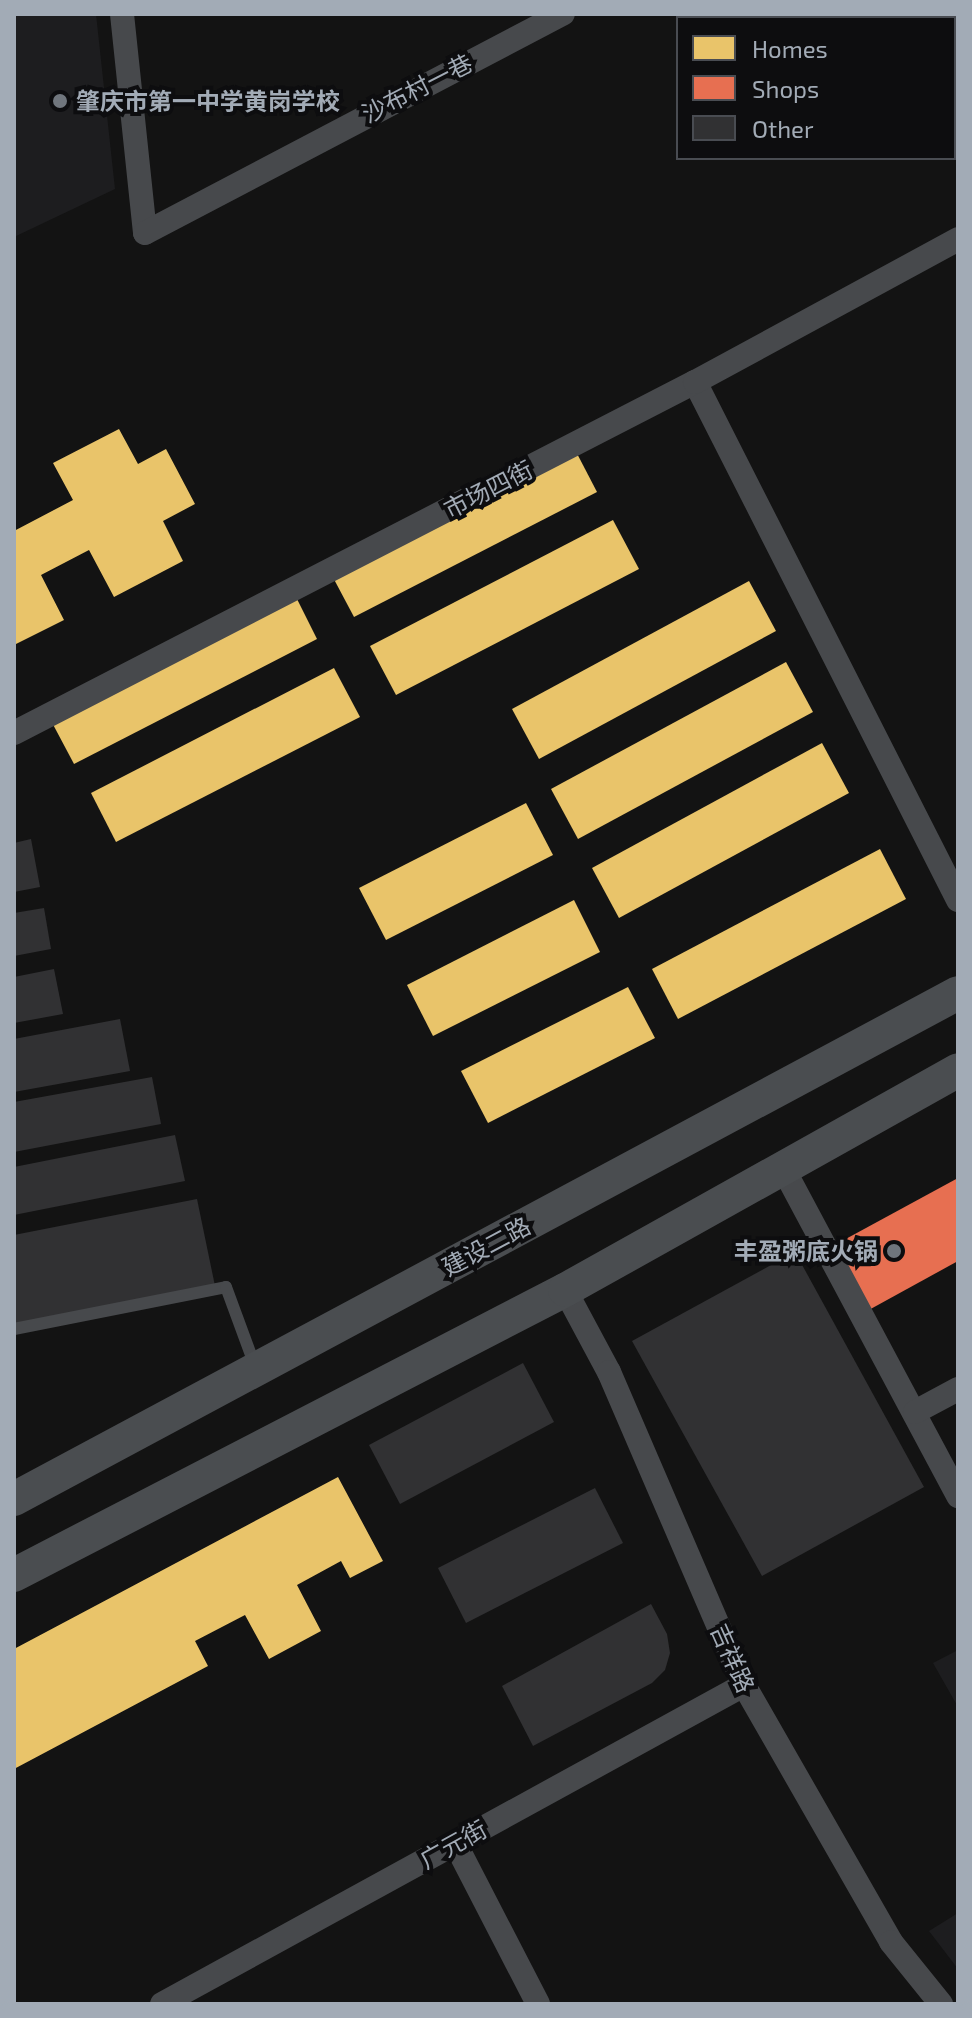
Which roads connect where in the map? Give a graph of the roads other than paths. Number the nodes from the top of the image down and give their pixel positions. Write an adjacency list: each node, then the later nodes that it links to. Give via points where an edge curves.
1 (122, 14): 2 (street, 沙布村一巷, via 145,233)
2 (563, 14)
3 (958, 239): 4 (street, 市场四街)
4 (695, 382): 5 (street, 市场四街); 6 (street)
5 (14, 733)
6 (958, 900)
7 (958, 993): 12 (main road, 建设二路)
8 (958, 1070): 9 (main road)
9 (783, 1168): 10 (main road); 14 (street)
10 (565, 1290): 17 (main road); 18 (street, 吉祥路, via 609,1372)
11 (14, 1329): 12 (lane, via 226,1287)
12 (256, 1370): 16 (main road, 建设二路)
13 (958, 1389): 14 (street)
14 (915, 1412): 15 (street)
15 (958, 1496)
16 (14, 1499)
17 (14, 1575)
18 (744, 1685): 19 (street, 广元街); 22 (street, 吉祥路, via 891,1942)
19 (455, 1843): 20 (street, 广元街); 21 (street)
20 (162, 2004)
21 (538, 2004)
22 (941, 2004)

